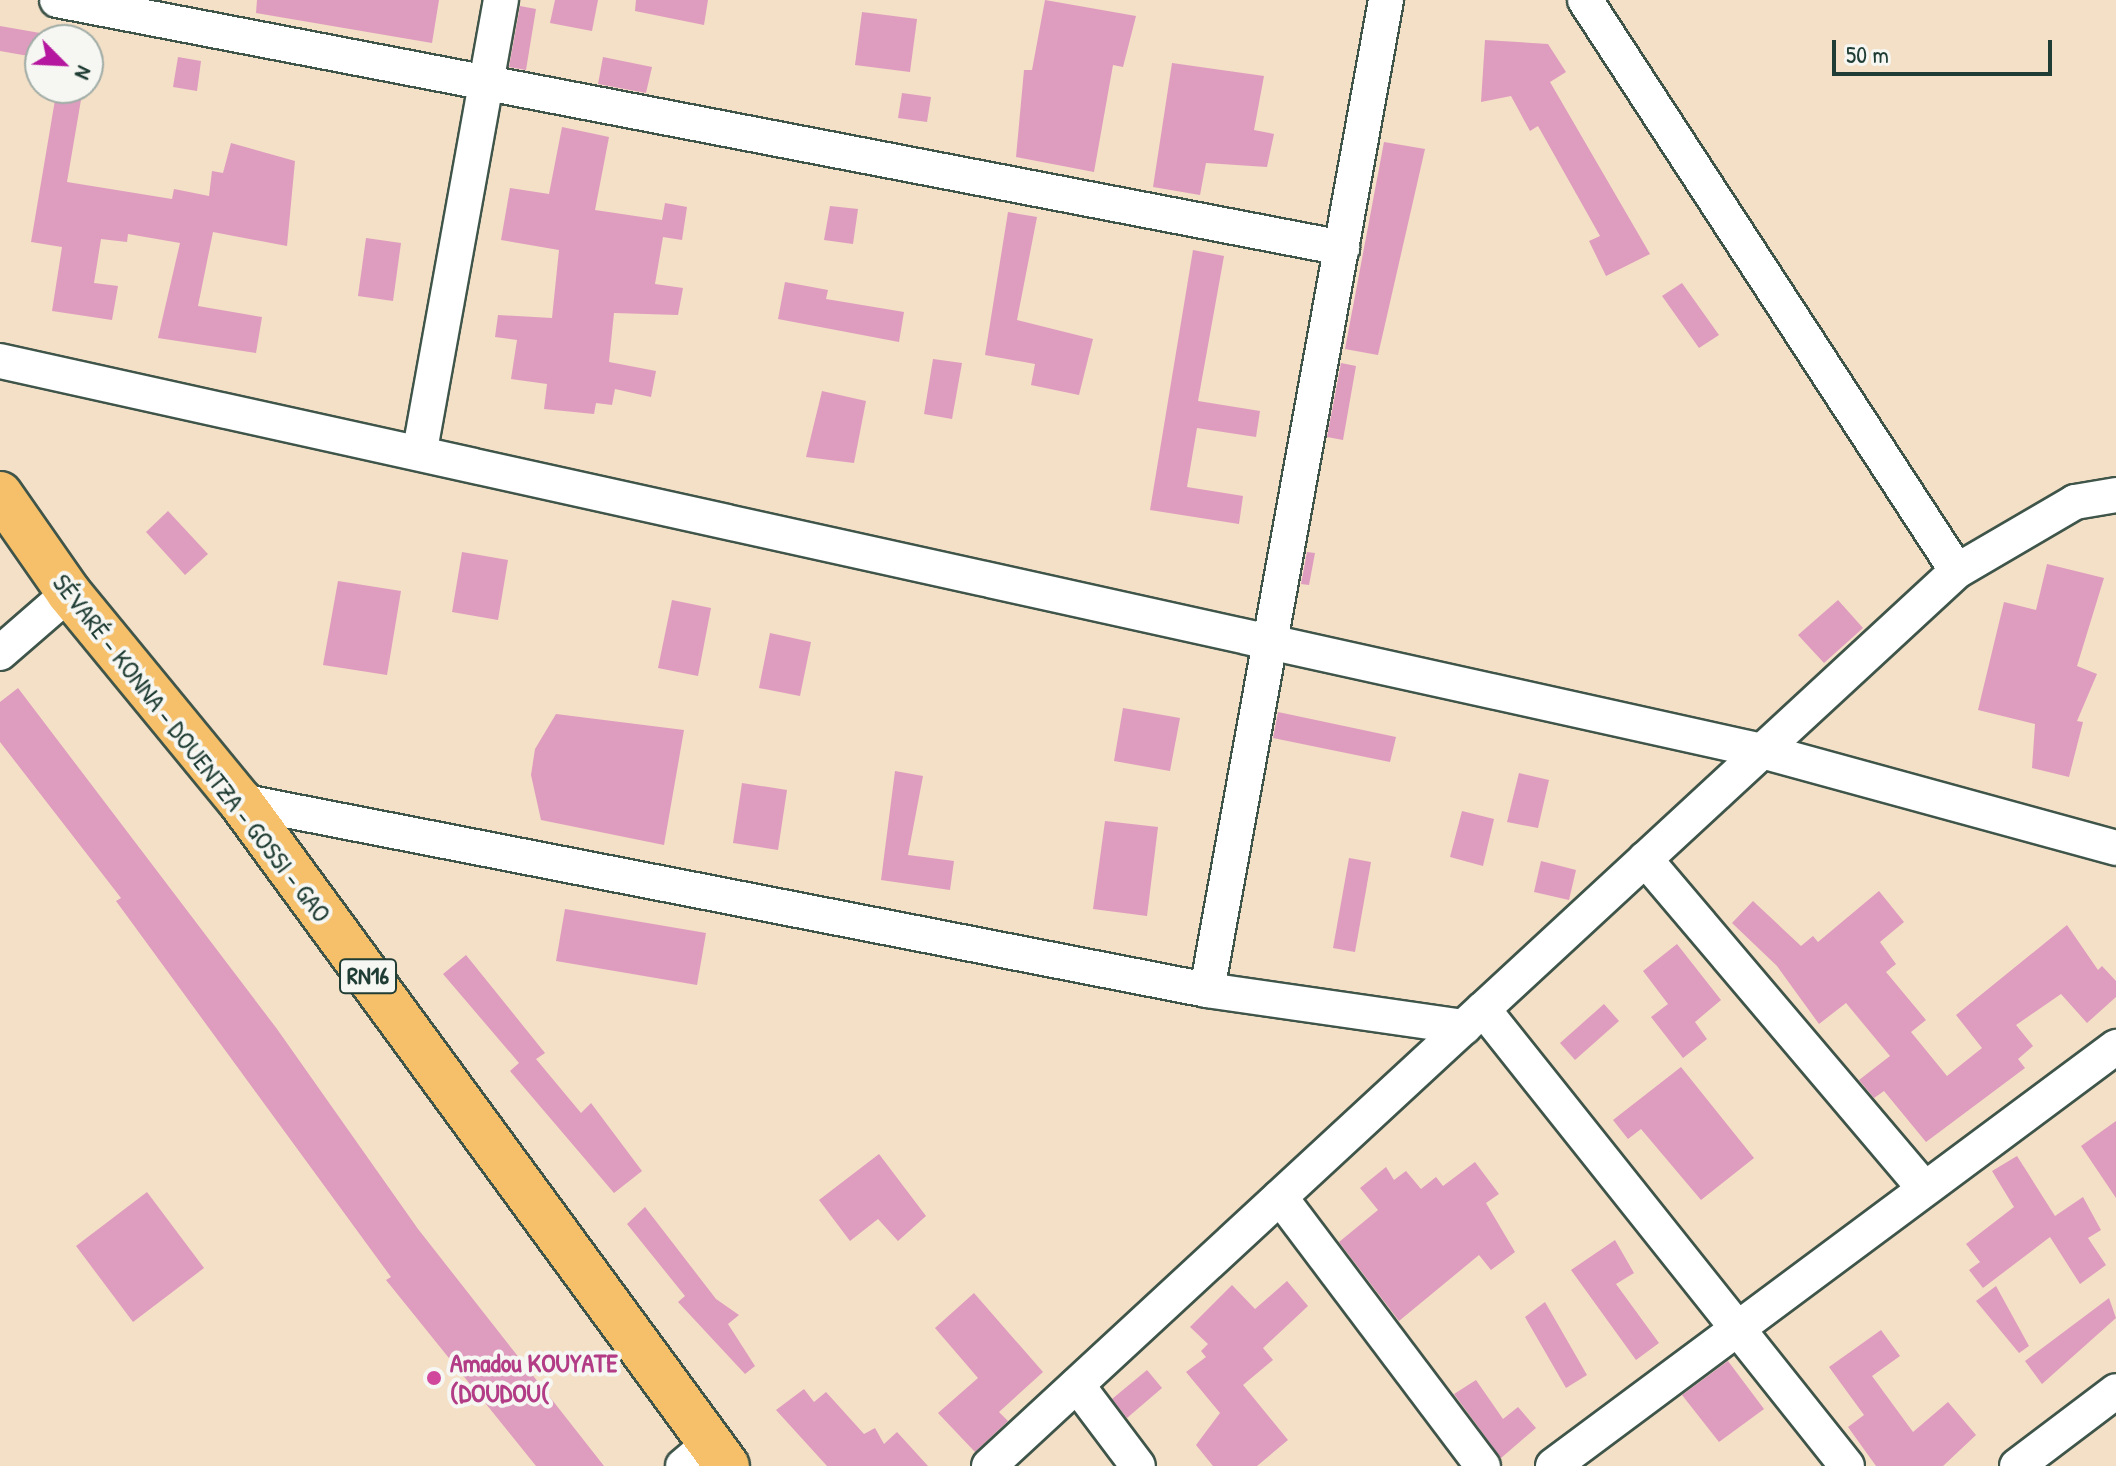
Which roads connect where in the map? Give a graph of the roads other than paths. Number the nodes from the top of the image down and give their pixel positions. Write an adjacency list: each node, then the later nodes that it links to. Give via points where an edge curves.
1 (57, 0): 5 (street)
2 (501, 0): 5 (street)
3 (1386, 0): 6 (street)
4 (1585, 0): 11 (street)
5 (486, 83): 6 (street); 8 (street)
6 (1342, 248): 13 (street)
7 (0, 361): 8 (street)
8 (420, 450): 13 (street)
9 (0, 494): 12 (main road, SÉVARÉ - KONNA - DOUENTZA - GOSSI - GAO / RN16)
10 (2116, 495): 11 (street, via 2075,502)
11 (1957, 571): 15 (street)
12 (69, 593): 14 (street); 16 (main road, SÉVARÉ - KONNA - DOUENTZA - GOSSI - GAO / RN16)
13 (1273, 642): 15 (street); 19 (street)
14 (0, 653)
15 (1762, 751): 17 (street); 18 (street)
16 (240, 801): 19 (street); 27 (main road, SÉVARÉ - KONNA - DOUENTZA - GOSSI - GAO / RN16)
17 (2116, 848)
18 (1645, 859): 20 (street); 22 (street)
19 (1207, 990): 20 (street)
20 (1473, 1018): 23 (street); 24 (street)
21 (2116, 1047): 22 (street)
22 (1924, 1188): 24 (street)
23 (1280, 1197): 25 (street); 30 (street)
24 (1741, 1325): 31 (street); 32 (street)
25 (1077, 1385): 28 (street); 29 (street)
26 (2116, 1391): 33 (street)
27 (707, 1458)
28 (989, 1466)
29 (1138, 1466)
30 (1483, 1466)
31 (1553, 1466)
32 (1847, 1466)
33 (2017, 1466)

